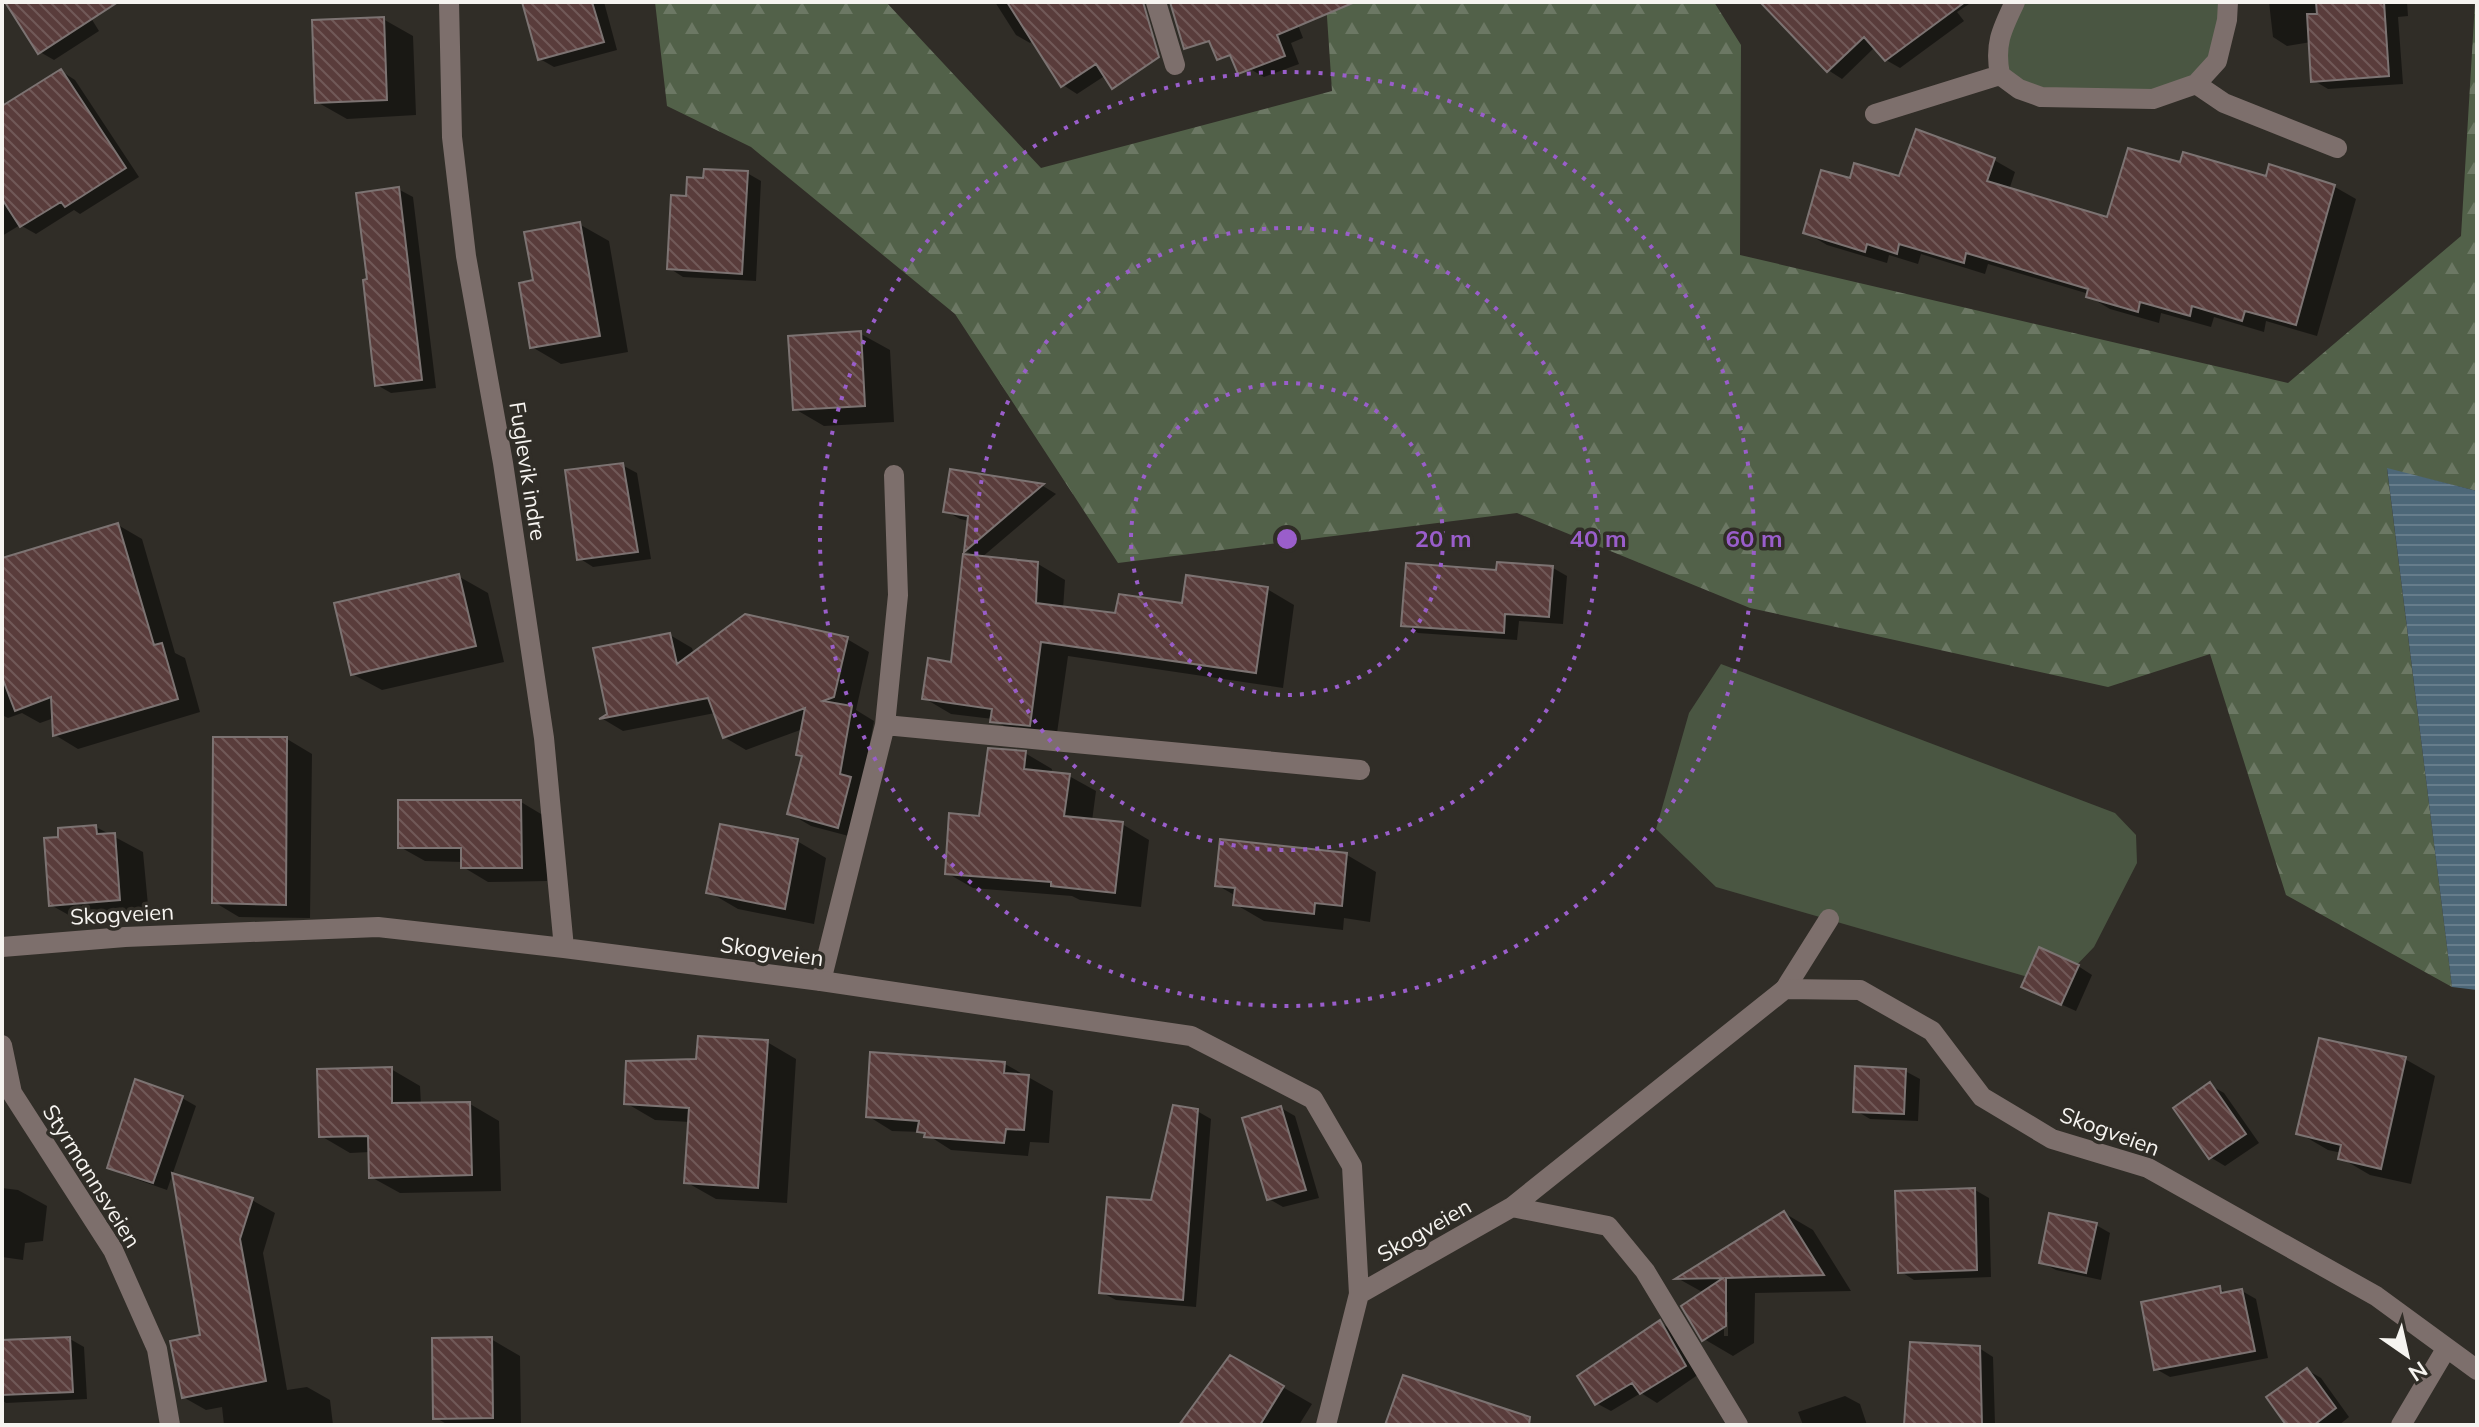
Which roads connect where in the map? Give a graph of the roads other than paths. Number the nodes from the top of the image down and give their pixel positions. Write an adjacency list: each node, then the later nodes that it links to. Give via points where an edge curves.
1 (449, 2): 15 (street, Fuglevik indre, via 452,137 466,256 544,738)
2 (1156, 2): 5 (street)
3 (2015, 2): 6 (street, via 1996,55)
4 (2228, 2): 7 (street, via 2217,61)
5 (1175, 65)
6 (2000, 75): 7 (street, via 2041,97 2153,99); 8 (street)
7 (2196, 84): 9 (street, via 2224,103)
8 (1875, 114)
9 (2337, 148)
10 (894, 475): 11 (street, via 898,595)
11 (885, 725): 12 (street); 16 (street)
12 (1360, 770)
13 (1829, 919): 17 (street)
14 (2, 947): 15 (street, Skogveien, via 378,927)
15 (564, 948): 16 (street, Skogveien)
16 (821, 981): 20 (street, Skogveien, via 1191,1036 1313,1099 1352,1166)
17 (1785, 989): 19 (street, Skogveien); 21 (street, Skogveien, via 1860,990 1932,1031 1982,1097 2052,1139 2148,1168 2376,1296)
18 (2, 1045): 23 (street, Styrmannsveien, via 12,1093 113,1250 157,1349)
19 (1512, 1207): 20 (street, Skogveien); 25 (street, via 1608,1226 1645,1271)
20 (1359, 1294): 24 (street, Skogveien)
21 (2446, 1349): 22 (street, Skogveien); 26 (street)
22 (2477, 1370)
23 (170, 1425)
24 (1326, 1425)
25 (1738, 1425)
26 (2401, 1425)

